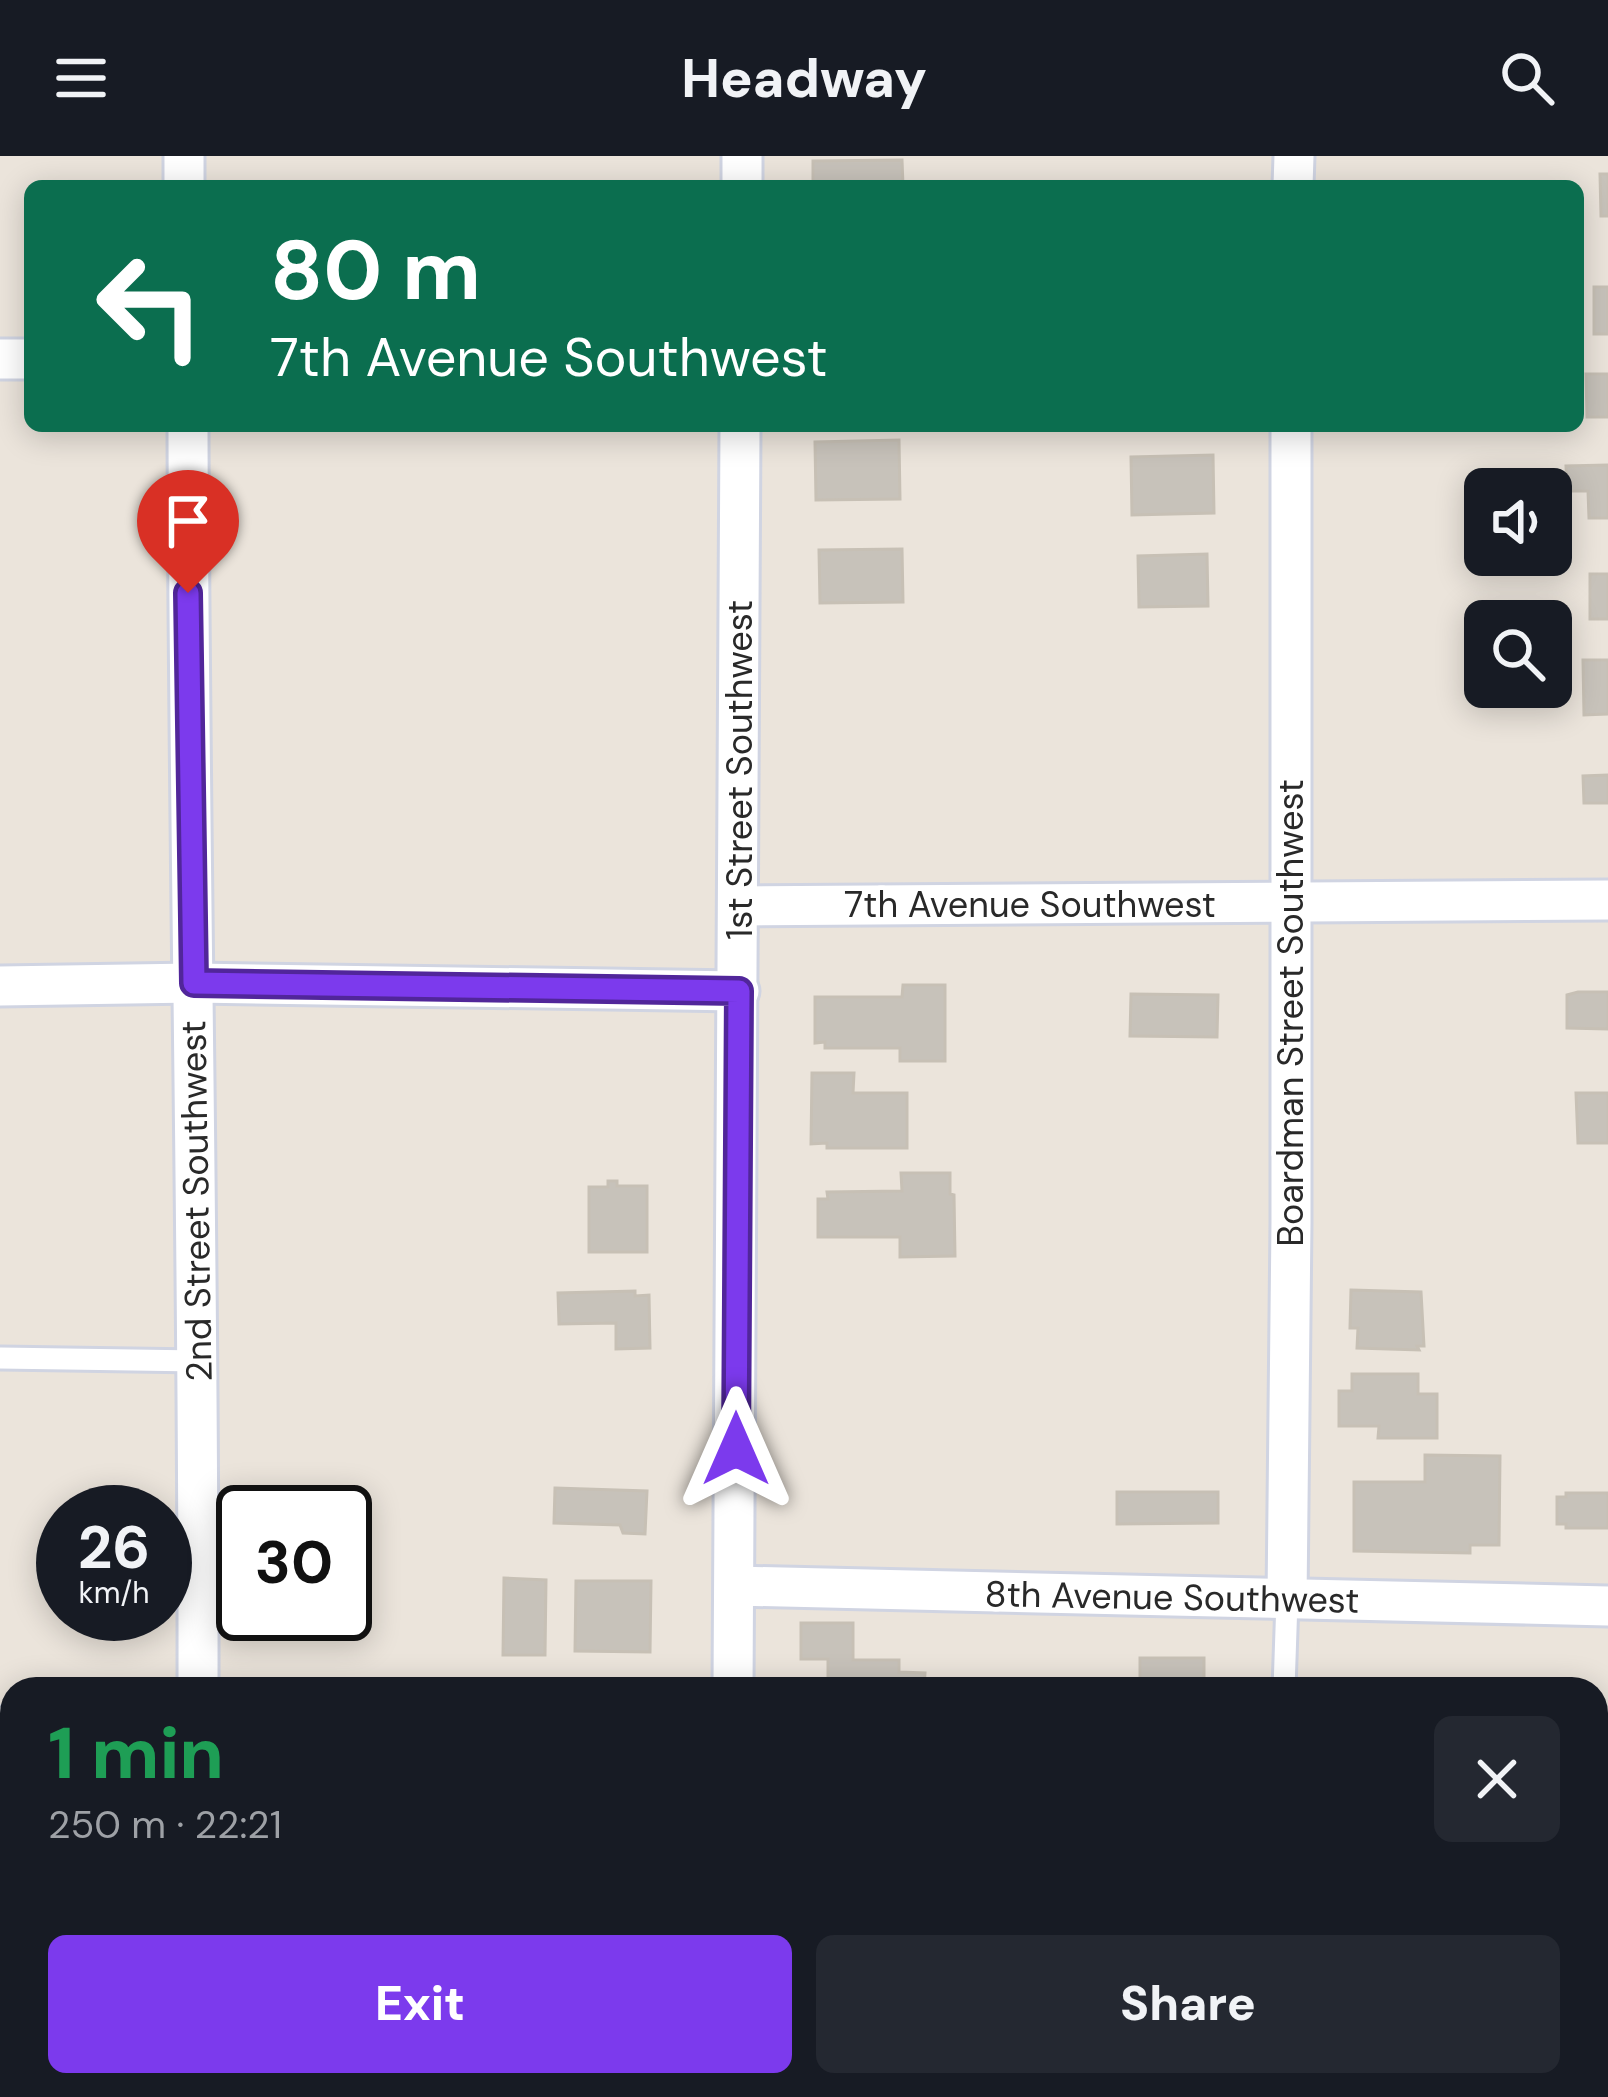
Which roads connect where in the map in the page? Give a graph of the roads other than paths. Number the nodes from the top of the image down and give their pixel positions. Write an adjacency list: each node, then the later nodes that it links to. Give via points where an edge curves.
1 (188, 432): 7 (street, 2nd Street Southwest)
2 (740, 432): 6 (street, 1st Street Southwest)
3 (1291, 432): 5 (street, Boardman Street Southwest)
4 (1608, 900): 5 (street, 7th Avenue Southwest)
5 (1291, 903): 6 (street, 7th Avenue Southwest); 13 (street, Boardman Street Southwest)
6 (739, 906): 9 (street, 1st Street Southwest)
7 (194, 983): 8 (street); 9 (street); 11 (street, 2nd Street Southwest)
8 (0, 986)
9 (739, 991): 12 (street, 1st Street Southwest)
10 (0, 1358): 11 (lane)
11 (199, 1361): 15 (street, 2nd Street Southwest)
12 (736, 1586): 13 (street, 8th Avenue Southwest); 16 (street, 1st Street Southwest)
13 (1287, 1600): 14 (street, 8th Avenue Southwest); 17 (lane)
14 (1608, 1606)
15 (198, 1677)
16 (734, 1677)
17 (1284, 1677)

